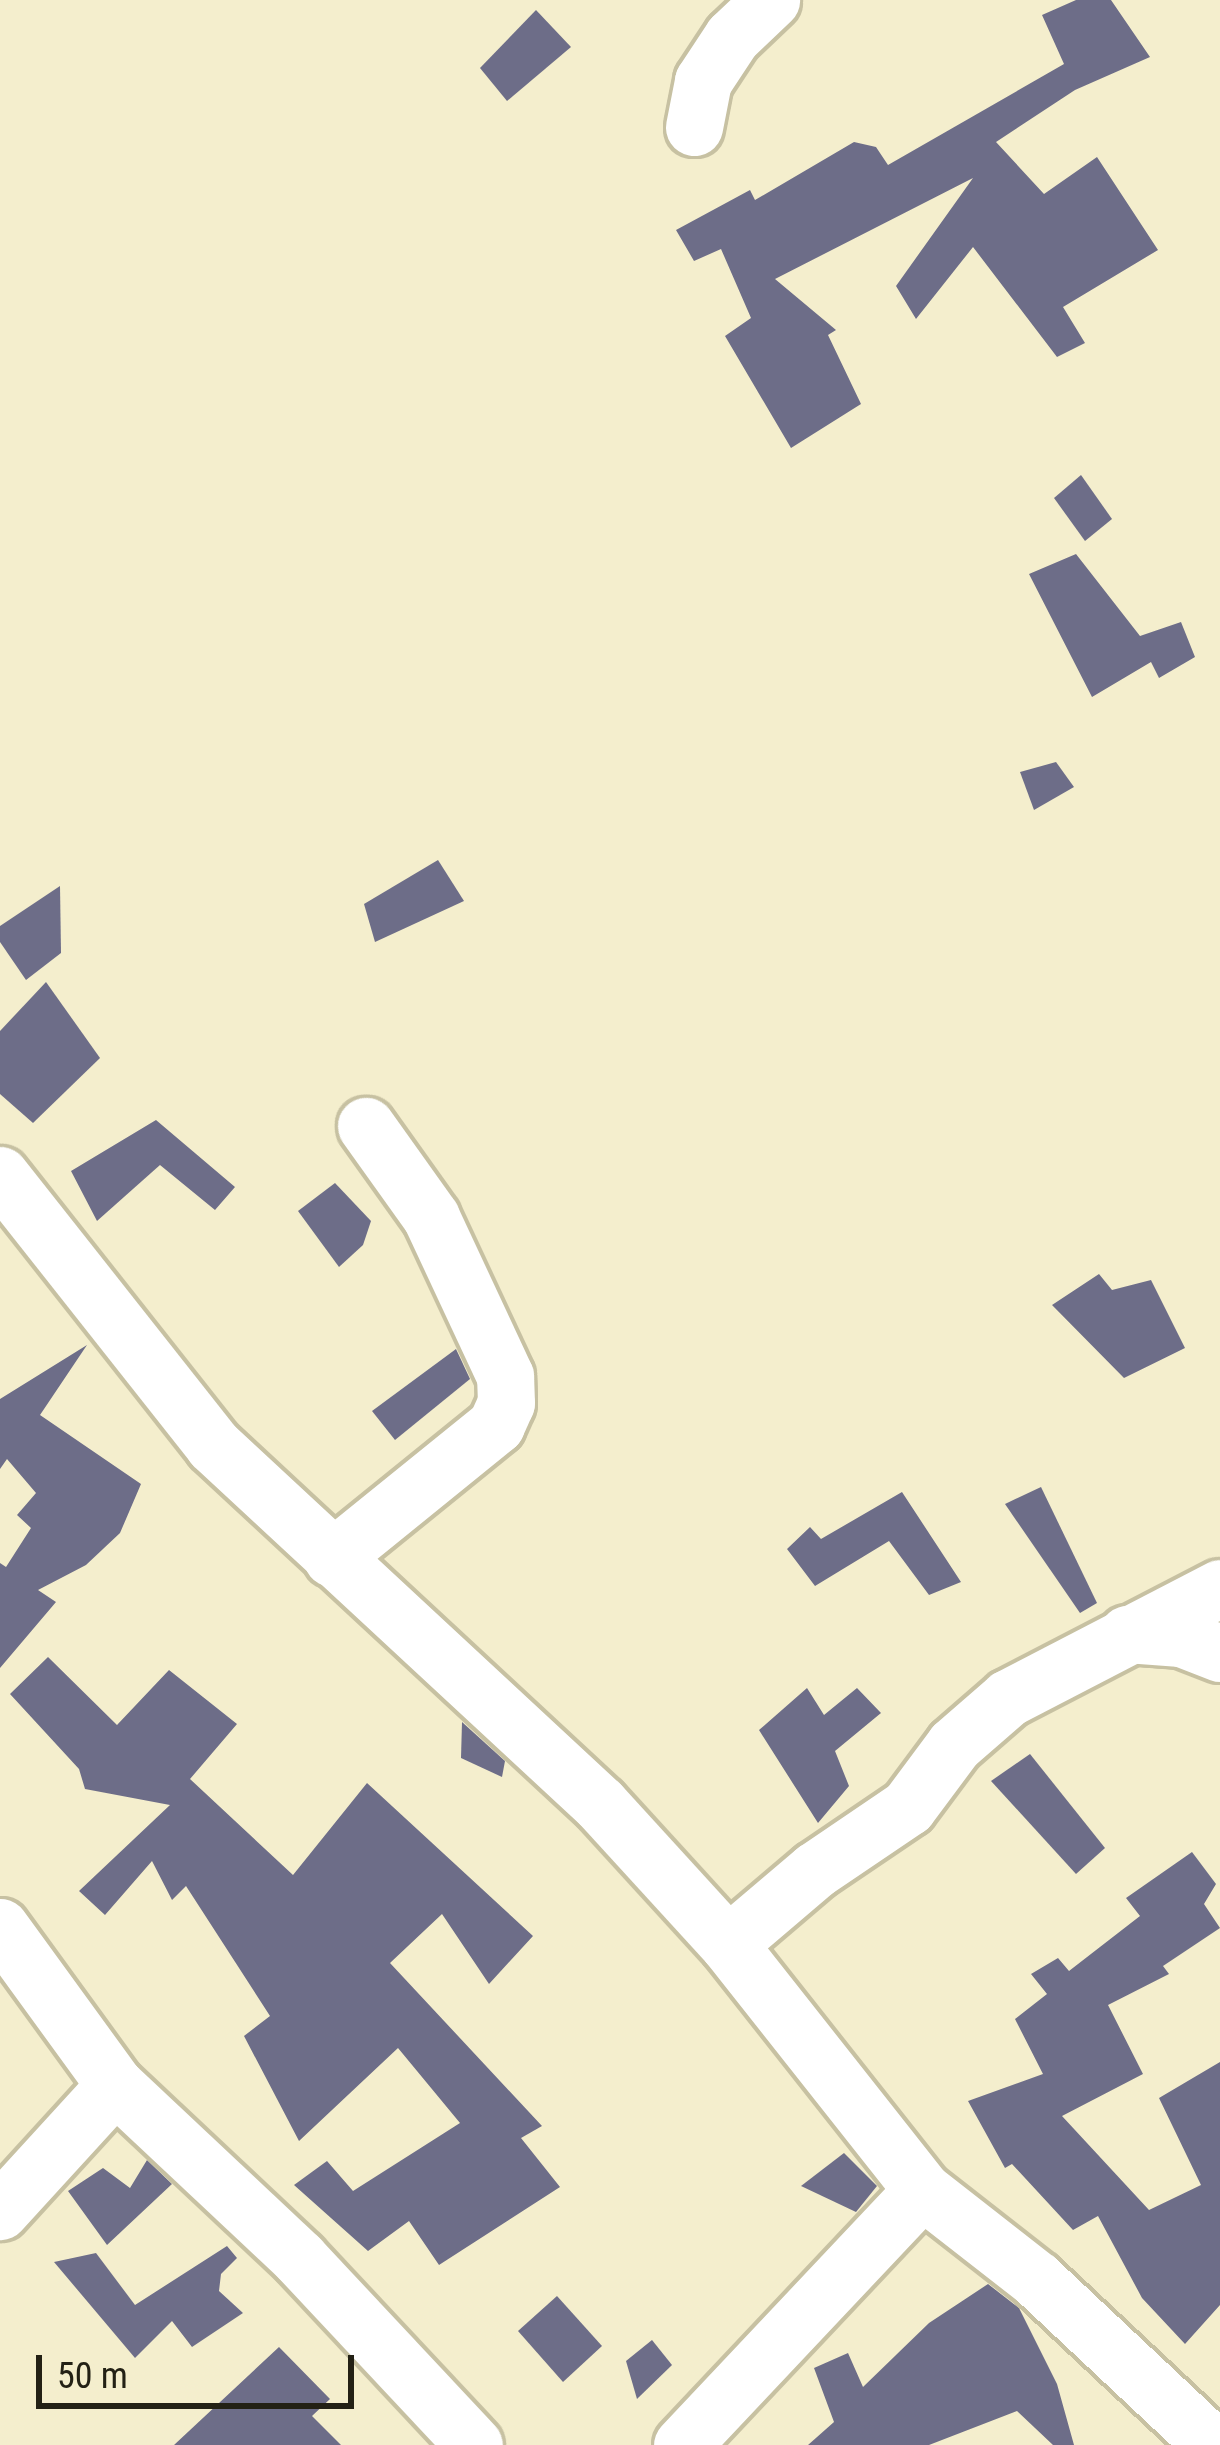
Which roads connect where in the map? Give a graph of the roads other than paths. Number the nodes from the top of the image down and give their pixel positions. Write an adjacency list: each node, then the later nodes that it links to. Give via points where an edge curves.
1 (771, 0): 2 (street, via 732,37 703,81)
2 (694, 127)
3 (366, 1126): 5 (street, via 431,1217 505,1376 506,1403 496,1425)
4 (0, 1175): 5 (street, via 213,1445)
5 (332, 1558): 10 (street, via 458,1664)
6 (1220, 1588): 7 (street)
7 (1127, 1634): 8 (street, via 1181,1638); 10 (street, via 1008,1698 954,1745 908,1807 815,1870)
8 (1220, 1653)
9 (0, 1927): 11 (street)
10 (728, 1944): 12 (street)
11 (115, 2084): 13 (street); 14 (street, via 283,2242)
12 (922, 2190): 15 (street); 16 (street, via 1036,2279)
13 (0, 2211)
14 (474, 2445)
15 (682, 2445)
16 (1213, 2445)

